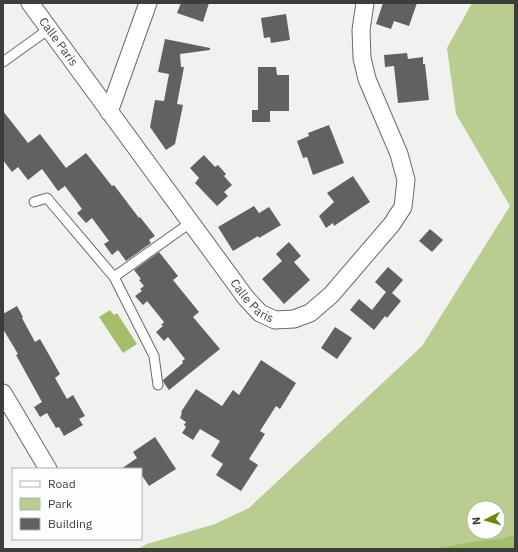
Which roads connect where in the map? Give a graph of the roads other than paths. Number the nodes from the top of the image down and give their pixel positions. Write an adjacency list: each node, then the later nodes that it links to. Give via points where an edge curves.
1 (30, 3): 4 (street, Calle Paris)
2 (148, 3): 6 (street)
3 (365, 3): 8 (street, Calle Paris, via 361,30 362,58 367,79 399,154 406,180 403,206 392,224 331,295 310,313 294,319 275,320 260,313 246,298)
4 (49, 29): 5 (lane); 6 (street, Calle Paris)
5 (3, 62)
6 (108, 112): 8 (street, Calle Paris)
7 (34, 202): 9 (lane, via 47,198)
8 (190, 223): 9 (lane)
9 (114, 277): 10 (lane, via 154,356)
10 (158, 385)
11 (3, 394): 12 (street)
12 (47, 468)

